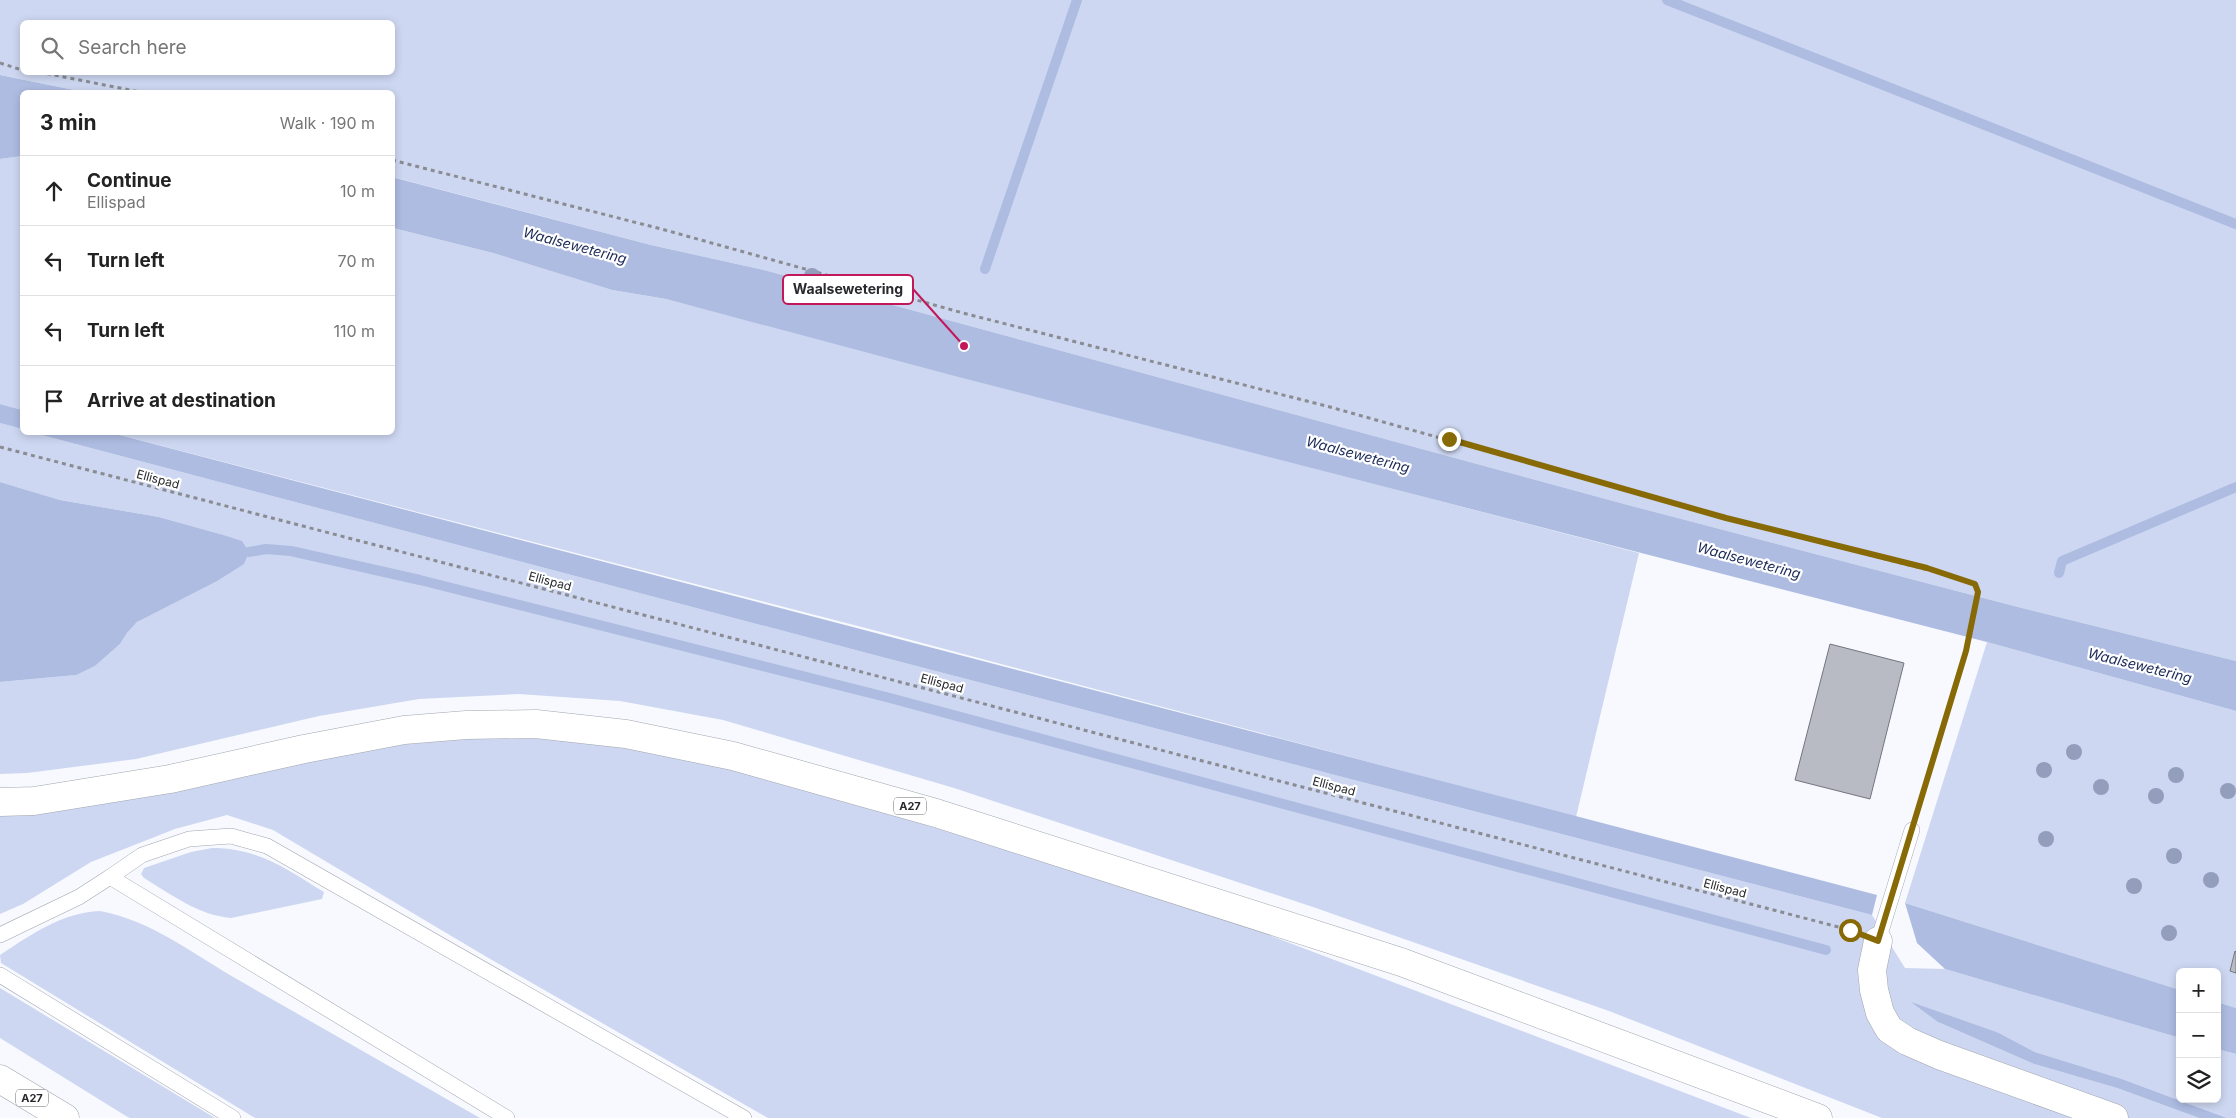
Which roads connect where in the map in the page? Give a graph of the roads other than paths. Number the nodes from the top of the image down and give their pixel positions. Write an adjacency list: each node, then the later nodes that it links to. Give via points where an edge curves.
1 (0, 802): 12 (main road, A27, via 34,801 170,779 404,730 536,724 626,734 733,756 936,813 1402,962)
2 (1912, 830): 5 (lane)
3 (110, 877): 4 (lane, via 79,897); 10 (lane); 11 (lane, via 142,855 189,839 231,836 267,846)
4 (0, 935)
5 (1878, 941): 13 (main road, via 1872,970 1874,990 1888,1029 1939,1055)
6 (0, 975): 9 (lane)
7 (0, 1078): 8 (main road, A27)
8 (65, 1118)
9 (233, 1118)
10 (507, 1118)
11 (744, 1118)
12 (1818, 1118)
13 (2114, 1118)

